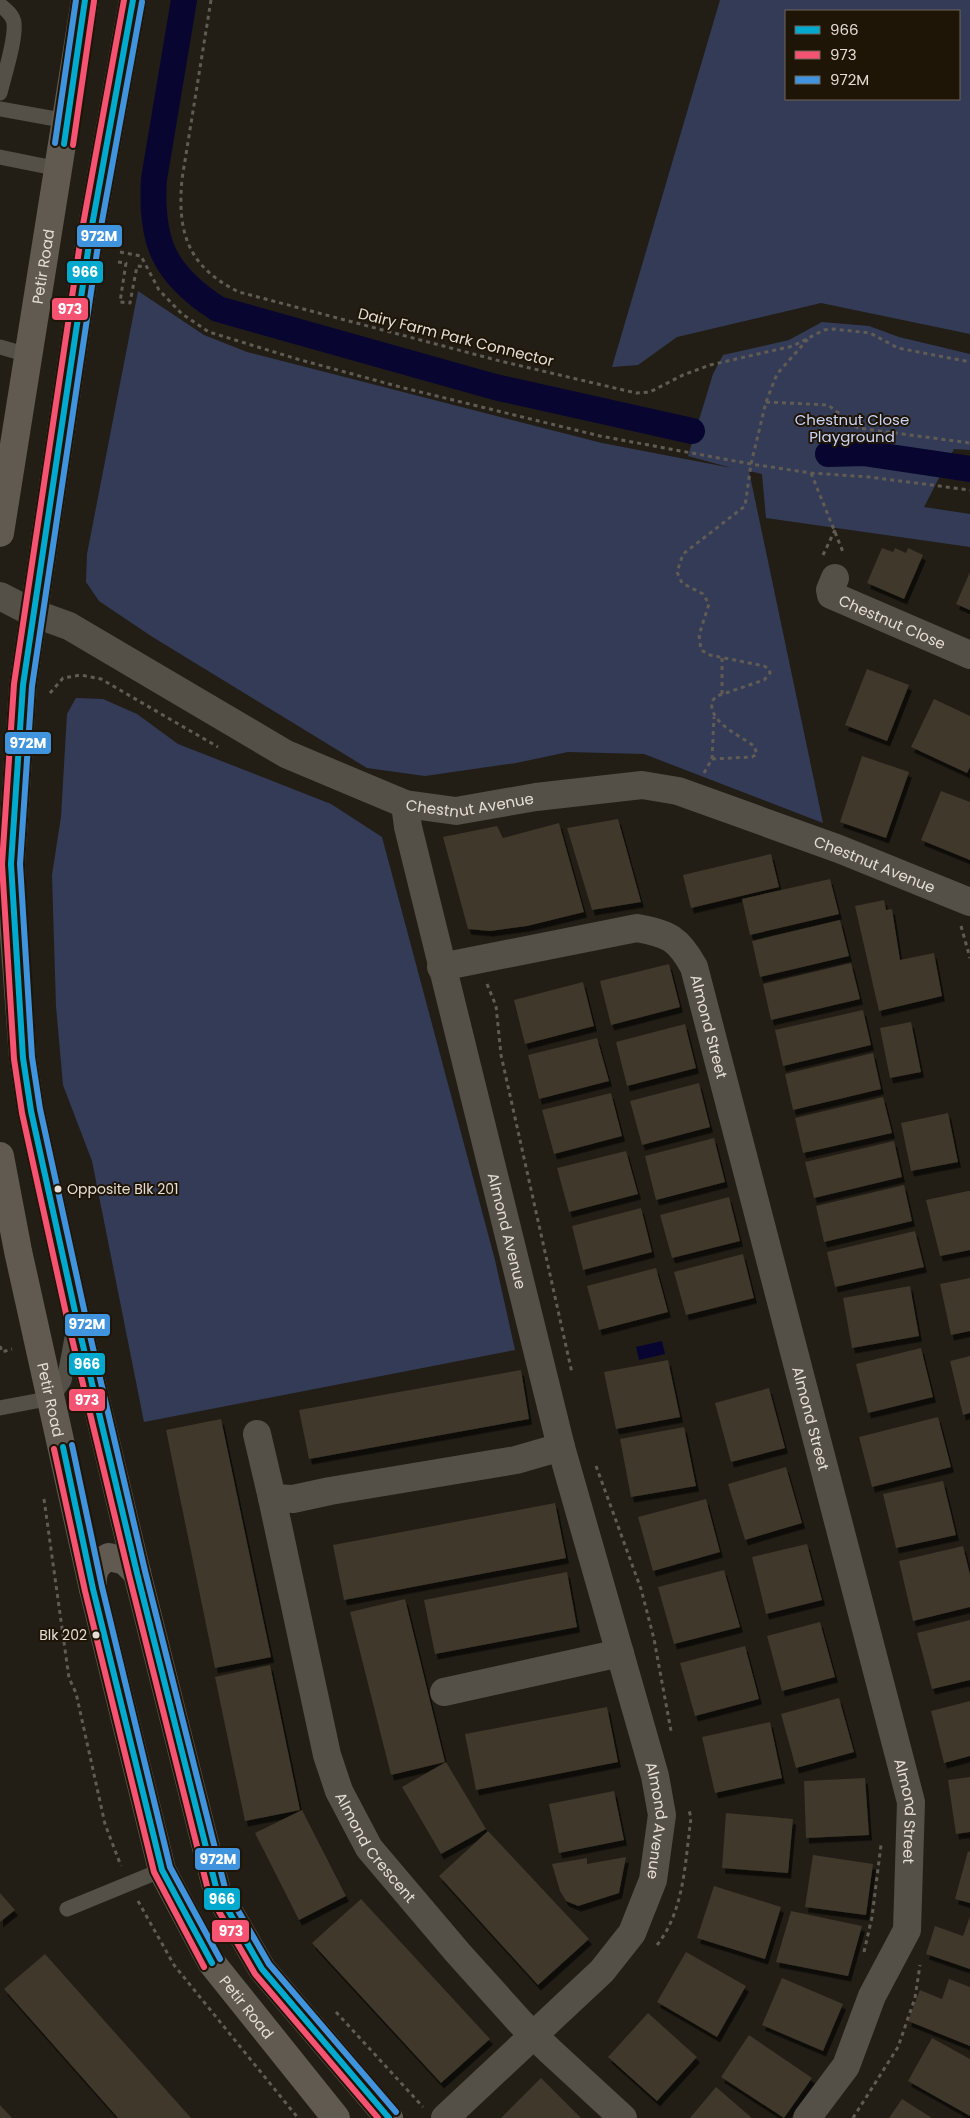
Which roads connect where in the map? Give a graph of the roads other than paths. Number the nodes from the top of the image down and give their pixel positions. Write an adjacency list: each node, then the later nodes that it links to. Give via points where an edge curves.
1 (85, 0): 6 (main road, Petir Road)
2 (134, 0): 14 (main road, via 91,232)
3 (0, 5): 4 (lane, via 14,22)
4 (0, 93)
5 (0, 109): 6 (lane)
6 (67, 121): 8 (main road, Petir Road)
7 (0, 157): 8 (lane)
8 (59, 169): 10 (main road, Petir Road)
9 (0, 346): 10 (lane)
10 (28, 354): 11 (main road, Petir Road)
11 (0, 533)
12 (839, 566): 15 (street, Chestnut Close, via 831,595)
13 (0, 596): 14 (street, Chestnut Avenue)
14 (33, 613): 16 (street, Chestnut Avenue, via 68,626 286,754); 20 (main road, via 23,685 11,864 14,935 23,1058 31,1111)
15 (970, 655)
16 (405, 804): 17 (street, Chestnut Avenue, via 456,811 536,797 642,786 678,791 839,849); 18 (street, Almond Avenue)
17 (964, 908)
18 (441, 967): 24 (street, Almond Avenue); 37 (street, Almond Street, via 637,928 662,932 683,948 694,967 911,1802 907,1930 872,1996 846,2066)
19 (0, 1156): 21 (main road, Petir Road)
20 (76, 1316): 21 (lane, via 66,1375); 26 (main road)
21 (52, 1398): 22 (lane); 27 (main road, Petir Road)
22 (0, 1408)
23 (257, 1434): 25 (street, Almond Crescent)
24 (561, 1446): 25 (street, via 516,1460 293,1499); 28 (street, Almond Avenue)
25 (272, 1498): 32 (street, Almond Crescent, via 321,1727 339,1792 369,1848 458,1954)
26 (137, 1573): 27 (main road, via 124,1561 109,1557 95,1566); 35 (main road, via 217,1891 262,1969)
27 (93, 1589): 30 (main road, Petir Road)
28 (620, 1654): 29 (street); 32 (street, Almond Avenue, via 662,1815 653,1880 632,1933 602,1971)
29 (444, 1692)
30 (162, 1870): 31 (lane); 34 (main road, Petir Road, via 211,1962)
31 (67, 1909)
32 (534, 2036): 33 (street, Almond Avenue); 36 (street, Almond Crescent)
33 (434, 2113)
34 (336, 2118)
35 (389, 2118)
36 (623, 2118)
37 (806, 2118)

